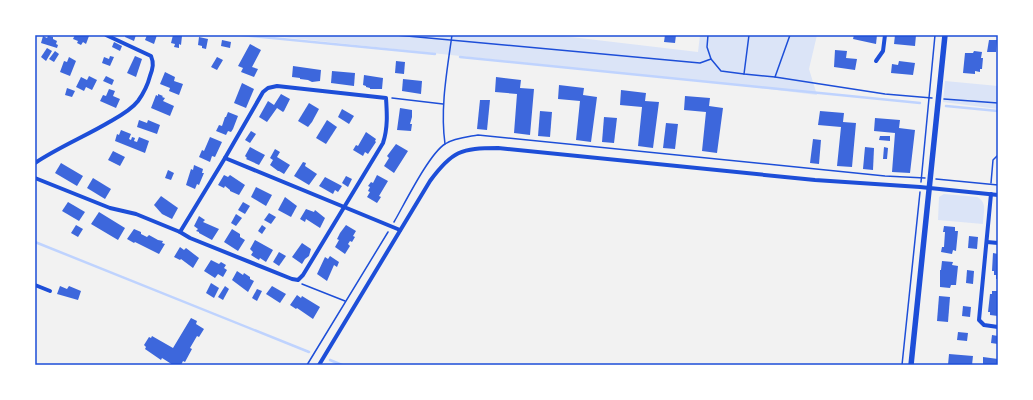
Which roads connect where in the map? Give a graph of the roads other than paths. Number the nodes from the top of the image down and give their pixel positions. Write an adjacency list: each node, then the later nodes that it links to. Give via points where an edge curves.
1 (106, 35): 6 (street, via 151,56 154,63 152,72 138,101 127,112)
2 (885, 35): 4 (street, via 883,50)
3 (945, 35): 8 (street)
4 (876, 61)
5 (226, 158): 11 (street); 11 (street, via 263,92 268,88 277,86 386,98 384,143); 13 (street)
6 (35, 163)
7 (35, 178): 13 (street)
8 (930, 188): 9 (street); 12 (street, via 815,180 478,148 461,152 442,164); 20 (street)
9 (991, 194): 10 (street); 14 (street)
10 (998, 195)
11 (345, 208): 12 (street); 13 (street, via 298,280)
12 (400, 230): 19 (street)
13 (180, 232)
14 (987, 242): 15 (street); 18 (street, via 979,320 984,325)
15 (998, 243)
16 (35, 286): 17 (street)
17 (50, 291)
18 (998, 327)
19 (319, 365)
20 (911, 365)

